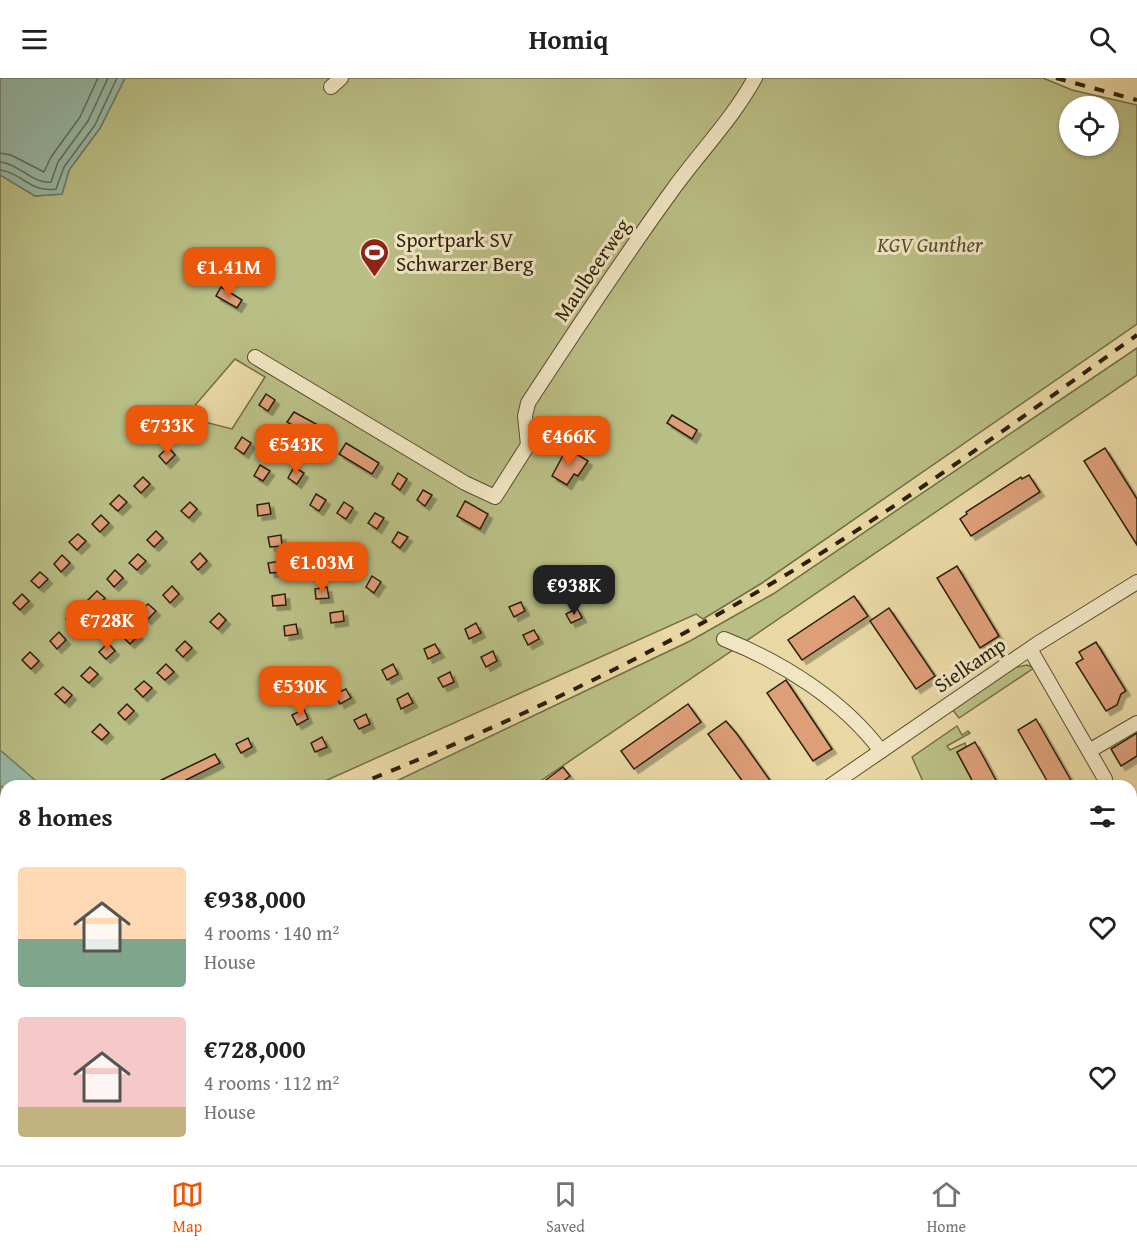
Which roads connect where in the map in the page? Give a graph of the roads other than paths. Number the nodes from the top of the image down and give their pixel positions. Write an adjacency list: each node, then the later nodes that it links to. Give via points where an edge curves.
1 (755, 78): 2 (street, Maulbeerweg, via 632,247 528,403 528,445 495,497 465,483)
2 (255, 357)
3 (1137, 582): 5 (street, Sielkamp)
4 (724, 639): 7 (street, via 775,661 856,723)
5 (1030, 650): 7 (street, Sielkamp); 8 (street)
6 (1137, 723): 8 (street)
7 (881, 751): 10 (street, Sielkamp)
8 (1089, 751): 9 (street)
9 (1105, 779)
10 (839, 780)

